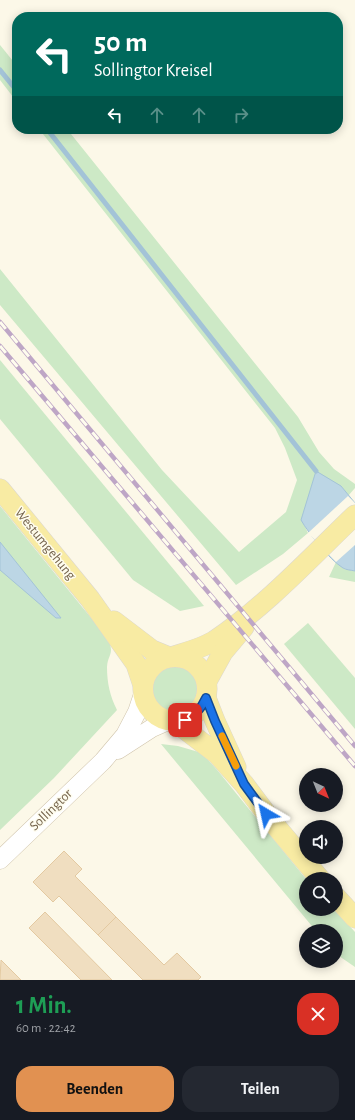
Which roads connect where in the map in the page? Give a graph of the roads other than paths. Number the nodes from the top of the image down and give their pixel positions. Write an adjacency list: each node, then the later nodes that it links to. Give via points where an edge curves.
1 (0, 489): 3 (main road, Westumgehung)
2 (355, 515): 4 (main road)
3 (90, 599): 5 (main road, Westumgehung, via 132,636 152,650); 6 (main road, Westumgehung, via 136,664)
4 (259, 607): 5 (main road, via 213,641); 7 (main road, via 224,652)
5 (172, 657): 6 (main road, via 159,660 152,667 146,675); 7 (main road, via 185,658 195,663 203,671)
6 (143, 689): 8 (main road, via 146,703 152,711); 9 (main road, Sollingtor, via 137,712 125,735)
7 (207, 690): 8 (main road, via 202,708 194,715 185,720); 10 (main road, via 215,721)
8 (171, 721): 9 (main road, Sollingtor, via 152,728); 10 (main road, via 217,754)
9 (103, 761): 11 (main road, Sollingtor)
10 (244, 784): 12 (main road)
11 (0, 860)
12 (314, 872)
13 (343, 905): 14 (main road)
14 (355, 918)

